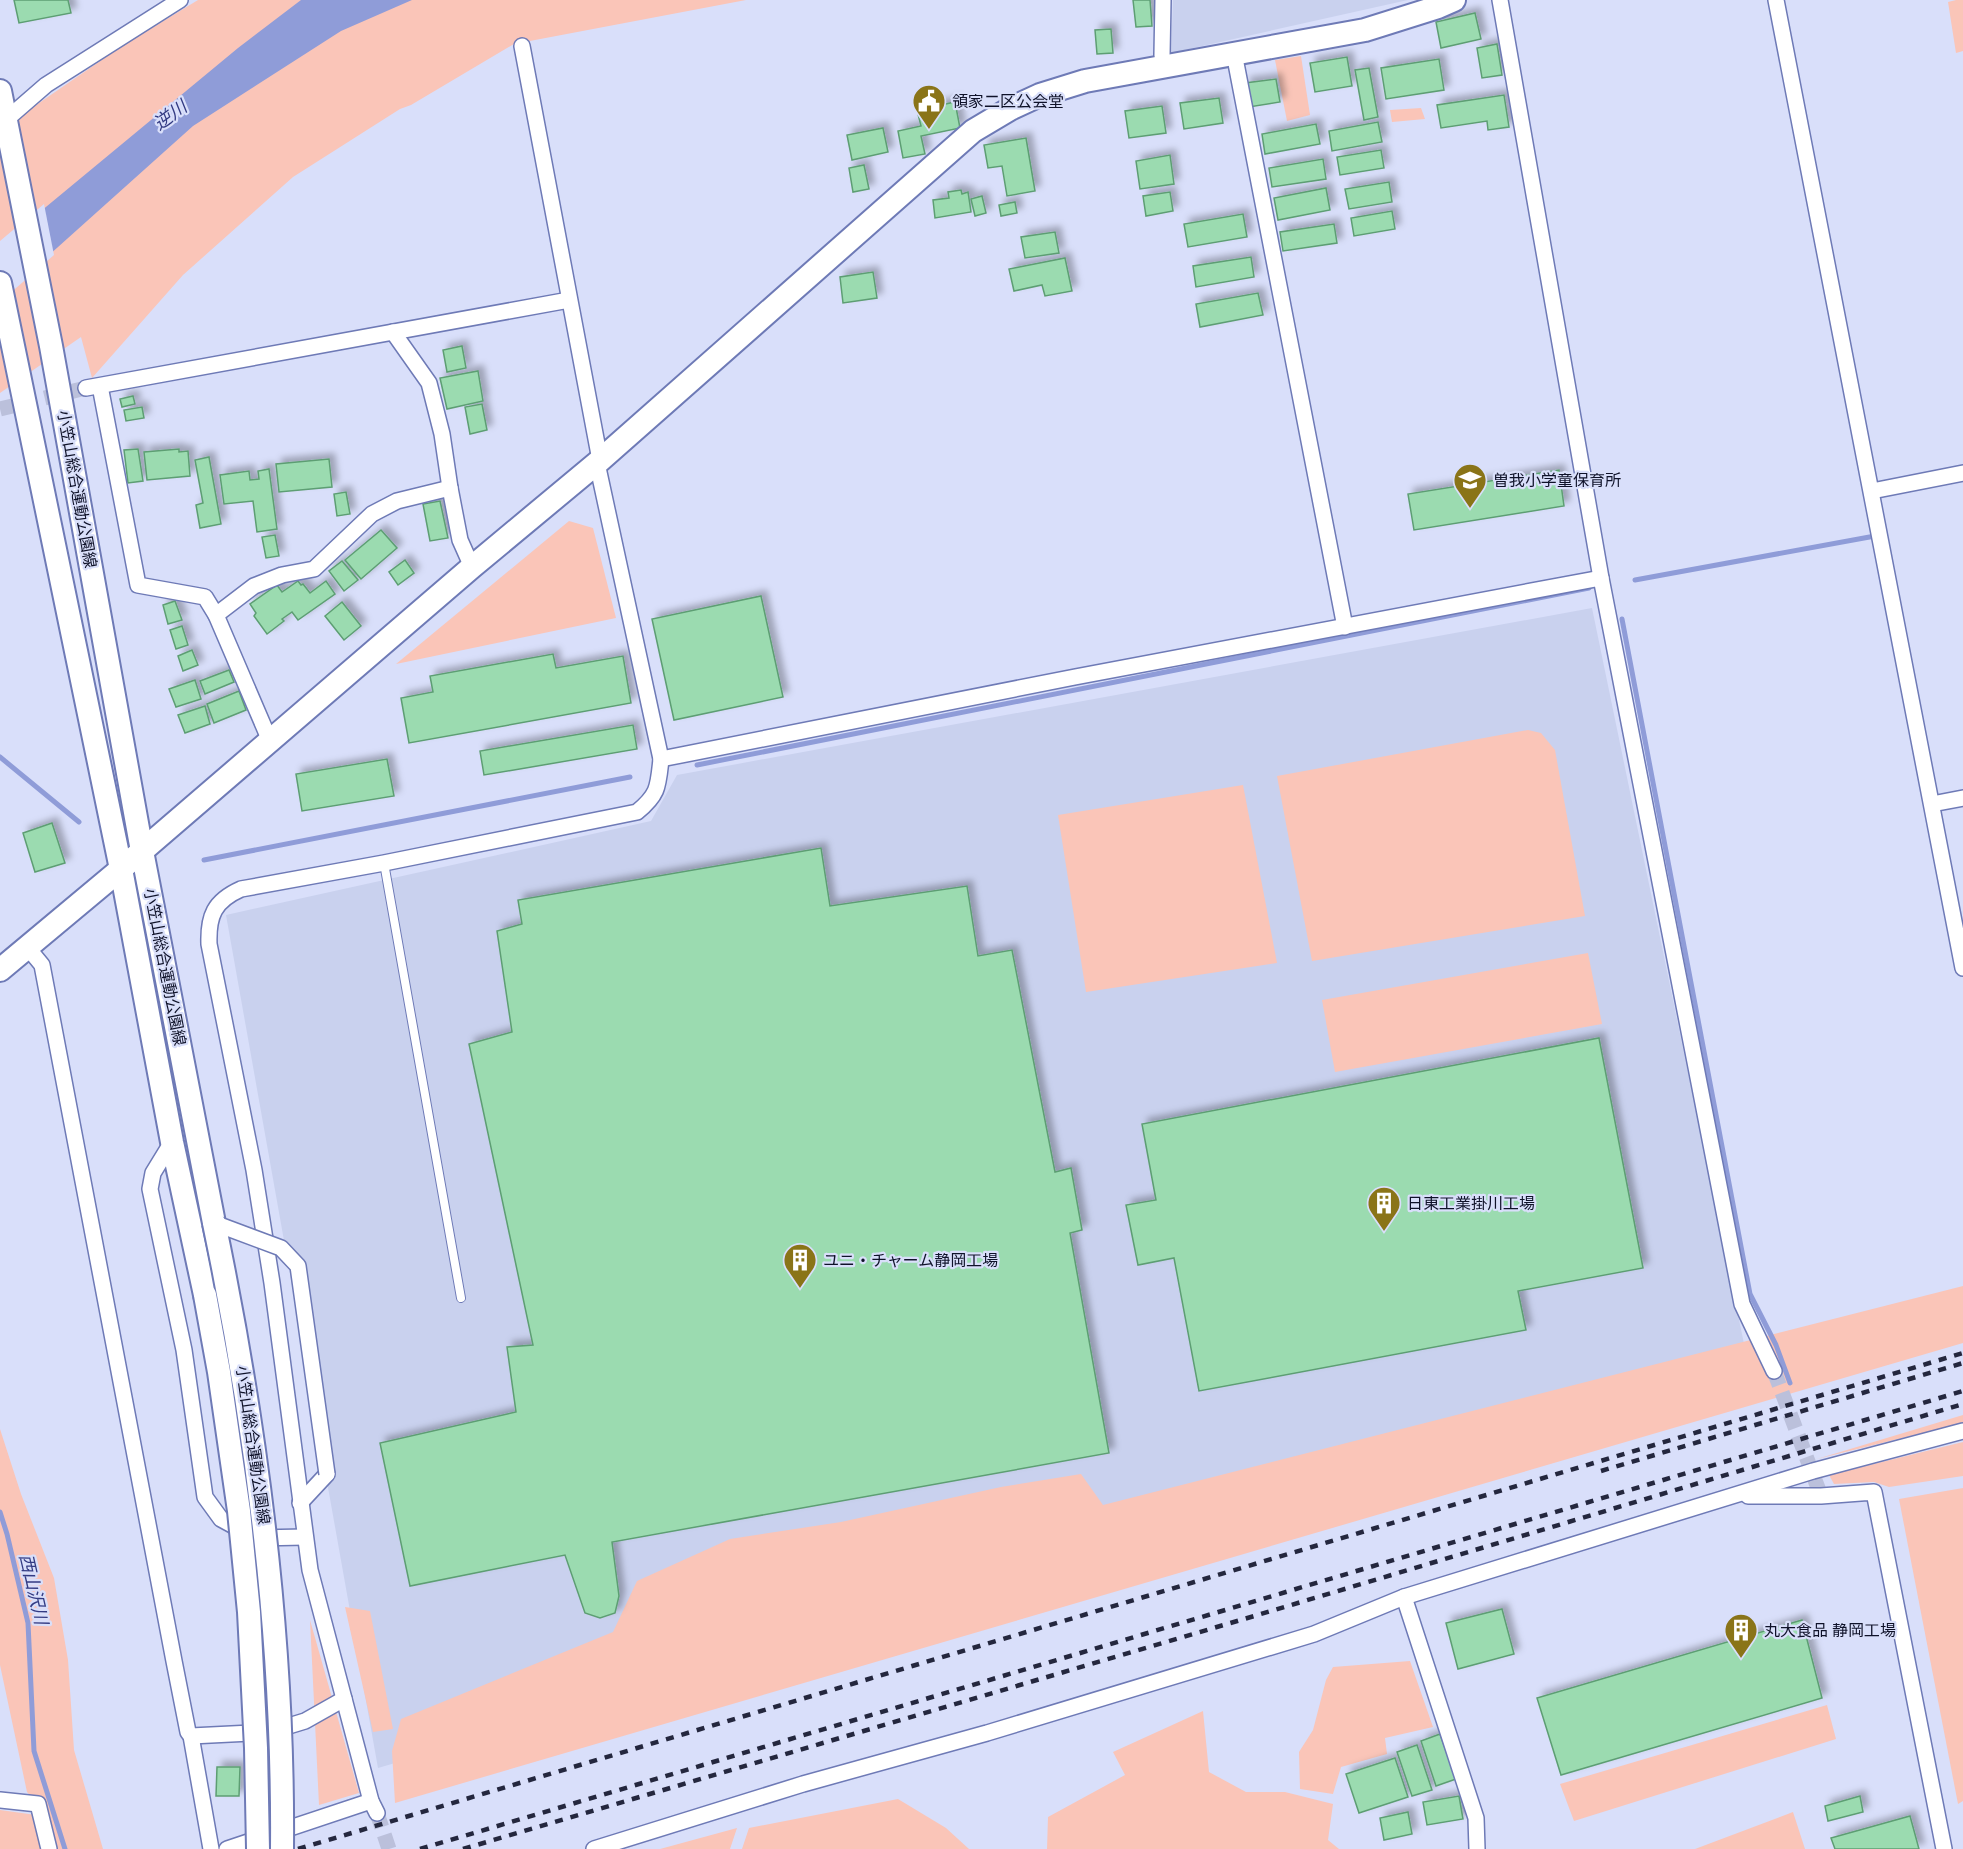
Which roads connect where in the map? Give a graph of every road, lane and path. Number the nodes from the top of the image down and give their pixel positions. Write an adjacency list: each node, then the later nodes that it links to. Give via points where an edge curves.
1 (180, 0): 10 (street, via 46,85)
2 (1163, 0): 8 (street)
3 (1455, 0): 7 (main road, via 1365,30)
4 (1500, 0): 19 (street)
5 (1776, 0): 17 (street)
6 (522, 46): 12 (street)
7 (1234, 53): 8 (main road); 21 (street)
8 (1164, 66): 14 (main road, via 1085,81 1040,95 973,131)
9 (0, 91): 10 (main road, 小笠山総合運動公園線)
10 (5, 129): 26 (main road, 小笠山総合運動公園線, via 51,346)
11 (0, 283): 28 (main road, 小笠山総合運動公園線)
12 (569, 300): 13 (street); 14 (street)
13 (393, 332): 16 (street, via 429,383); 20 (street, via 93,387 138,585 205,597)
14 (598, 462): 18 (main road); 23 (street)
15 (1963, 473): 17 (street)
16 (450, 488): 18 (street, via 460,540); 20 (street, via 397,501 372,514 314,569 254,586)
17 (1872, 490): 25 (street)
18 (472, 567): 22 (main road)
19 (1601, 578): 21 (street); 35 (street, via 1742,1304)
20 (216, 615): 22 (street)
21 (1345, 627): 23 (street)
22 (270, 741): 26 (main road)
23 (661, 759): 27 (street, via 652,800 637,812)
24 (1963, 798): 25 (street)
25 (1932, 804): 30 (street)
26 (142, 850): 28 (main road); 33 (main road, 小笠山総合運動公園線)
27 (384, 863): 34 (lane); 38 (street, via 241,889 226,896 213,910 208,926 272,1283)
28 (121, 870): 29 (main road); 32 (main road, 小笠山総合運動公園線)
29 (28, 948): 31 (main road); 42 (street, via 42,965)
30 (1963, 968)
31 (0, 970)
32 (172, 1142): 39 (street, via 153,1173 150,1189 184,1350 205,1497 221,1520 256,1538); 47 (main road, 小笠山総合運動公園線, bridge, via 205,1295 240,1511 249,1612)
33 (214, 1224): 38 (street, bridge, via 280,1248 298,1266 327,1474); 48 (main road, 小笠山総合運動公園線, bridge, via 245,1383 265,1531 283,1780)
34 (460, 1298)
35 (1774, 1371)
36 (1963, 1431): 37 (street)
37 (1733, 1496): 40 (street); 51 (street, via 1874,1492)
38 (300, 1503): 39 (street)
39 (305, 1538): 41 (street)
40 (1404, 1597): 49 (street, via 1314,1634); 50 (street, via 1476,1818)
41 (344, 1699): 42 (street, via 305,1721 269,1732); 46 (street, via 374,1807)
42 (191, 1736): 45 (street)
43 (0, 1800): 44 (street, via 38,1804)
44 (49, 1849)
45 (211, 1849)
46 (227, 1849)
47 (258, 1849)
48 (282, 1849)
49 (594, 1849)
50 (1477, 1849)
51 (1944, 1849)

